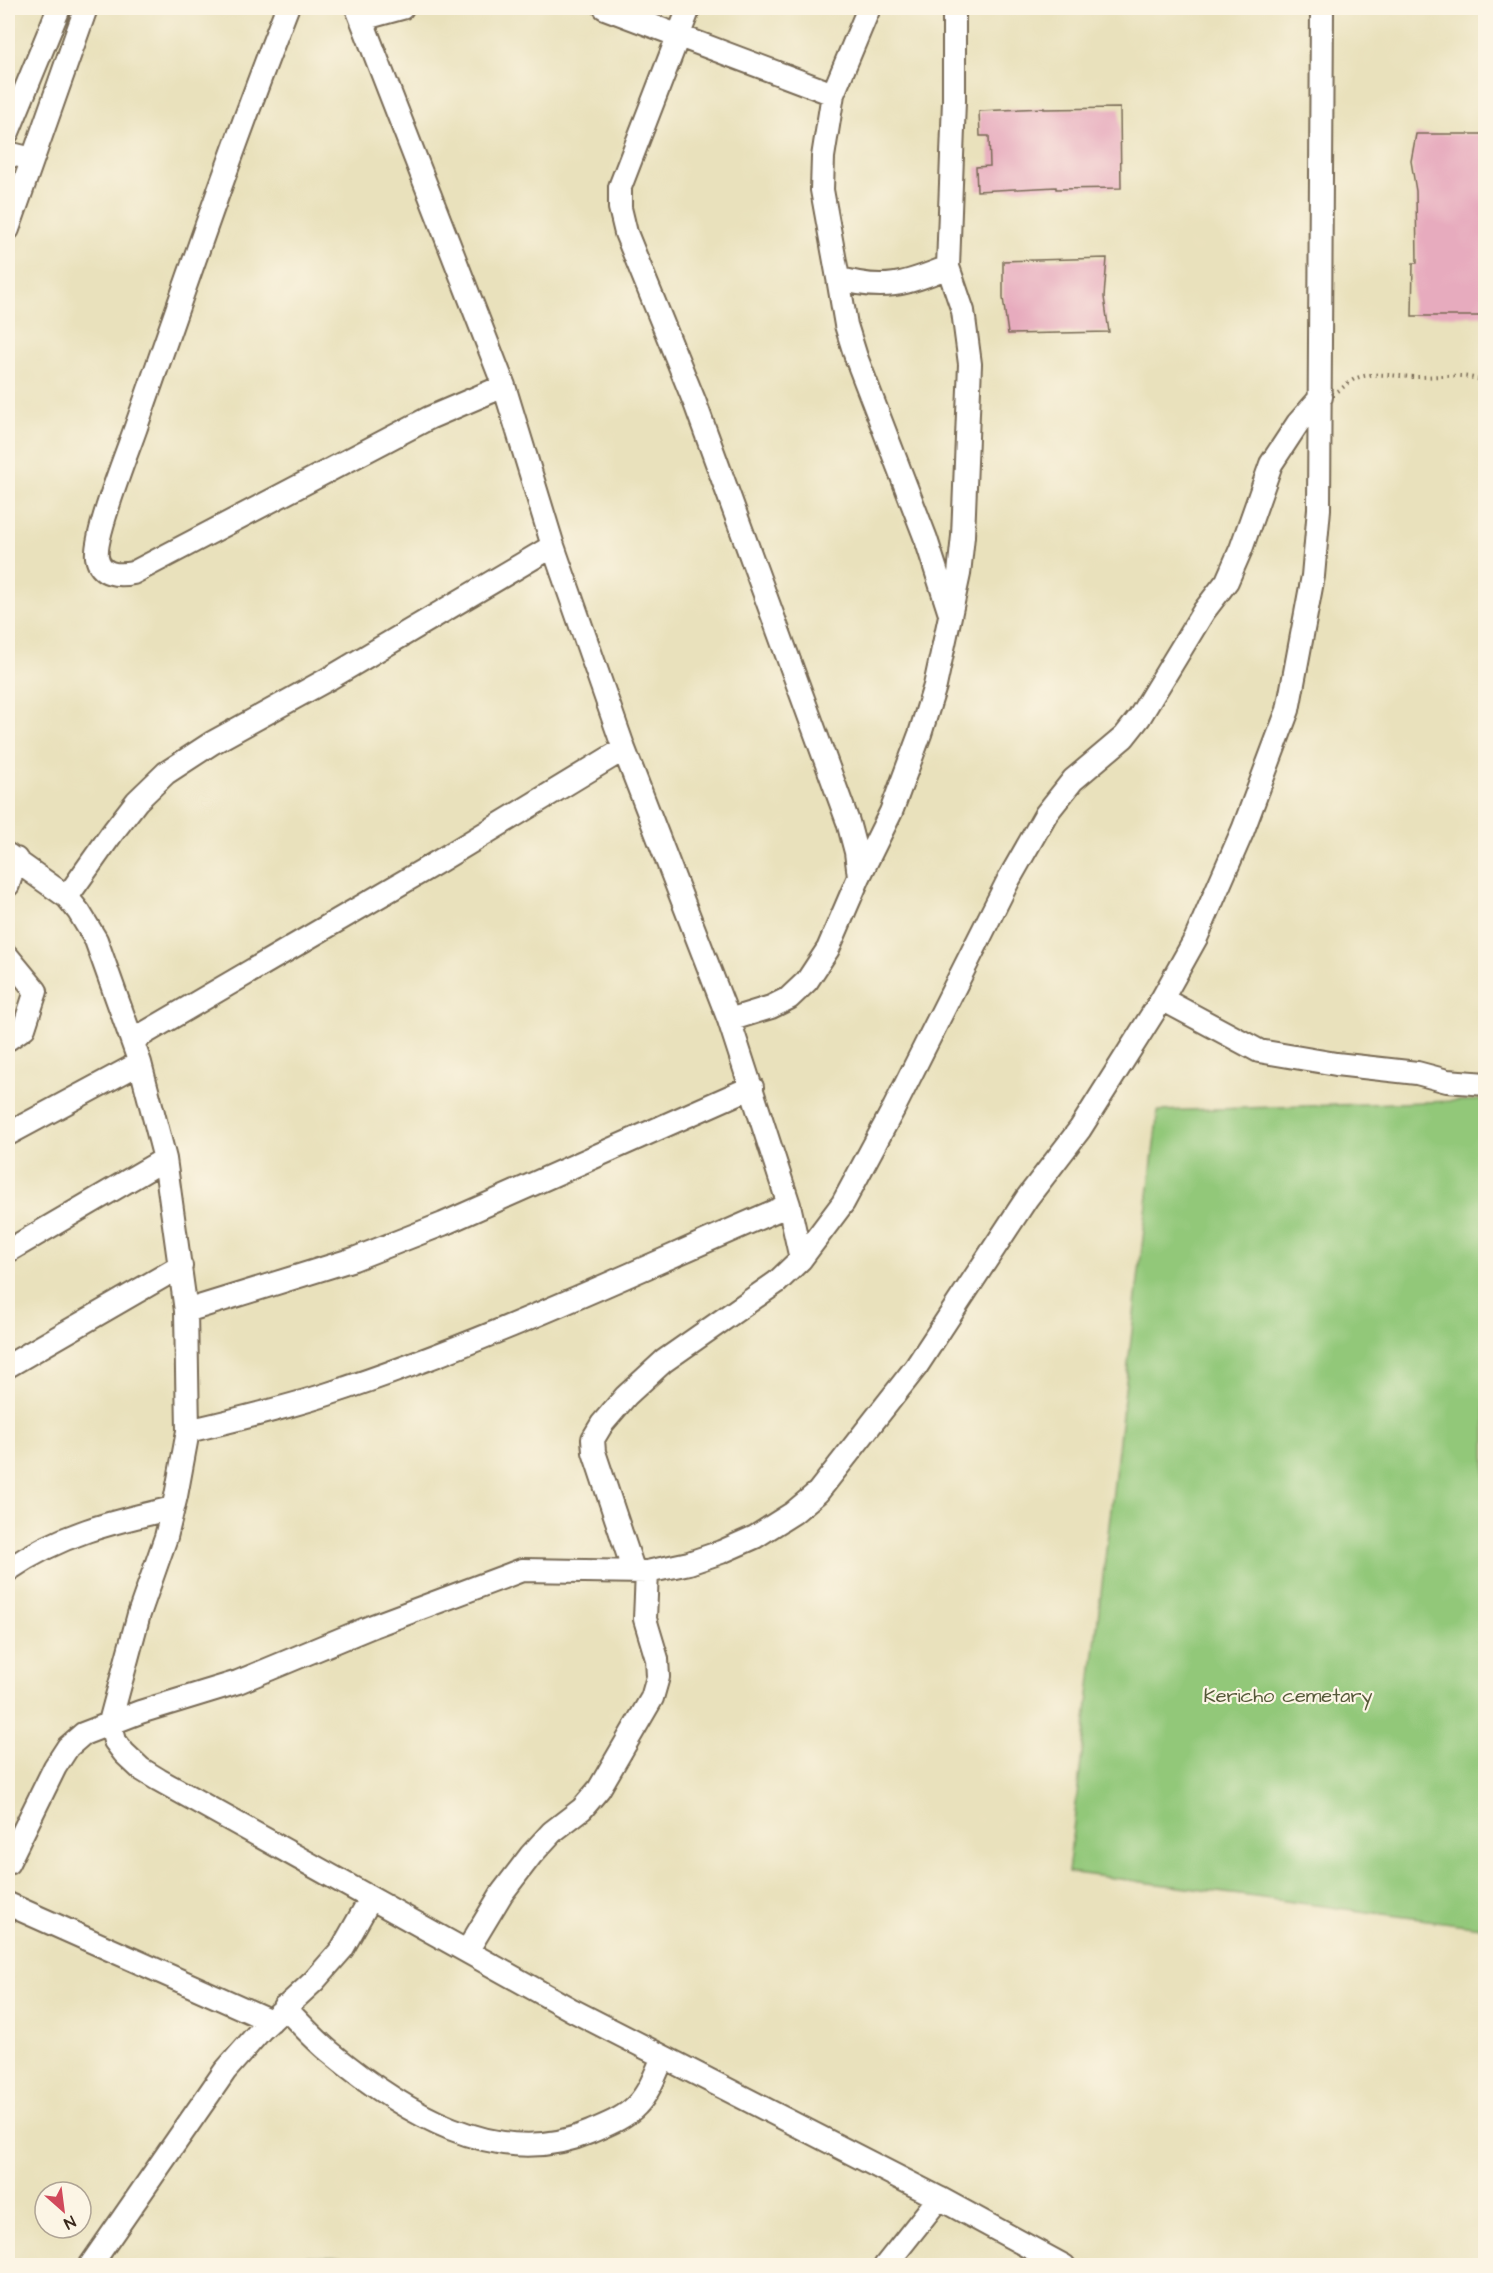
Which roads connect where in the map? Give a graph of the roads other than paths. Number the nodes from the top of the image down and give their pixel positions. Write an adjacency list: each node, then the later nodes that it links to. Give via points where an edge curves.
1 (59, 8): 13 (street)
2 (87, 8): 15 (street)
3 (287, 8): 19 (street, via 246,113 123,465 101,530 97,561 110,574 133,573 429,418)
4 (402, 8): 10 (street)
5 (605, 8): 11 (street)
6 (688, 8): 11 (street)
7 (869, 8): 12 (street)
8 (954, 8): 17 (street)
9 (1322, 8): 20 (street)
10 (359, 13): 19 (street)
11 (678, 35): 12 (street); 25 (street, via 628,161 620,187 620,208 626,233 695,403 848,822)
12 (833, 94): 18 (street, via 822,190)
13 (8, 132)
14 (8, 153): 15 (street)
15 (32, 159): 16 (street)
16 (8, 229)
17 (948, 267): 18 (street, via 913,281 880,287); 22 (street, via 963,311 970,364 963,536)
18 (837, 278): 22 (street, via 856,357)
19 (504, 386): 21 (street)
20 (1321, 397): 29 (street, via 1319,509 1313,576 1288,710 1218,889); 40 (street, via 1271,464 1227,581 1204,611 1139,718 1124,737 1073,780 1046,813 843,1203)
21 (553, 546): 23 (street); 27 (street, via 166,773 137,801)
22 (950, 611): 25 (street, via 935,686 920,734 891,812)
23 (624, 749): 30 (street); 32 (street)
24 (12, 857): 26 (street); 27 (street)
25 (859, 877): 30 (street, via 828,949 807,981 789,998)
26 (8, 885)
27 (67, 897): 32 (street, via 96,940)
28 (8, 957): 31 (street, via 36,991 24,1028)
29 (1162, 999): 34 (street, via 1258,1051); 47 (street, via 1080,1129 1027,1198 916,1367 818,1492 755,1537 689,1563)
30 (729, 1020): 35 (street)
31 (8, 1040)
32 (133, 1040): 33 (street)
33 (140, 1063): 36 (street); 37 (street)
34 (1485, 1084)
35 (752, 1087): 38 (street); 42 (street, via 365,1254)
36 (8, 1134)
37 (165, 1160): 39 (street); 41 (street)
38 (789, 1205): 40 (street); 44 (street, via 481,1338 330,1393)
39 (8, 1251)
40 (801, 1259): 47 (street, via 777,1282 664,1361 626,1396 595,1434 594,1452)
41 (181, 1266): 42 (street); 43 (street)
42 (186, 1311): 44 (street)
43 (8, 1366)
44 (188, 1431): 45 (street)
45 (173, 1508): 46 (street, via 102,1524 32,1553); 48 (street)
46 (8, 1570)
47 (641, 1572): 48 (street, via 522,1570 238,1682); 52 (street, via 645,1619 657,1659 657,1686 652,1698 599,1789 531,1855 502,1893)
48 (110, 1722): 49 (street, via 83,1734 68,1747 54,1767); 50 (street, via 115,1741 141,1769)
49 (8, 1863)
50 (371, 1898): 52 (street); 53 (street, via 342,1948)
51 (8, 1904): 53 (street)
52 (467, 1951): 54 (street)
53 (278, 2014): 54 (street, via 396,2101 485,2141 532,2145 573,2139 611,2122 639,2104); 56 (street, via 225,2072)
54 (663, 2057): 55 (street)
55 (939, 2198): 57 (street); 58 (street)
56 (90, 2265)
57 (885, 2265)
58 (1064, 2265)

